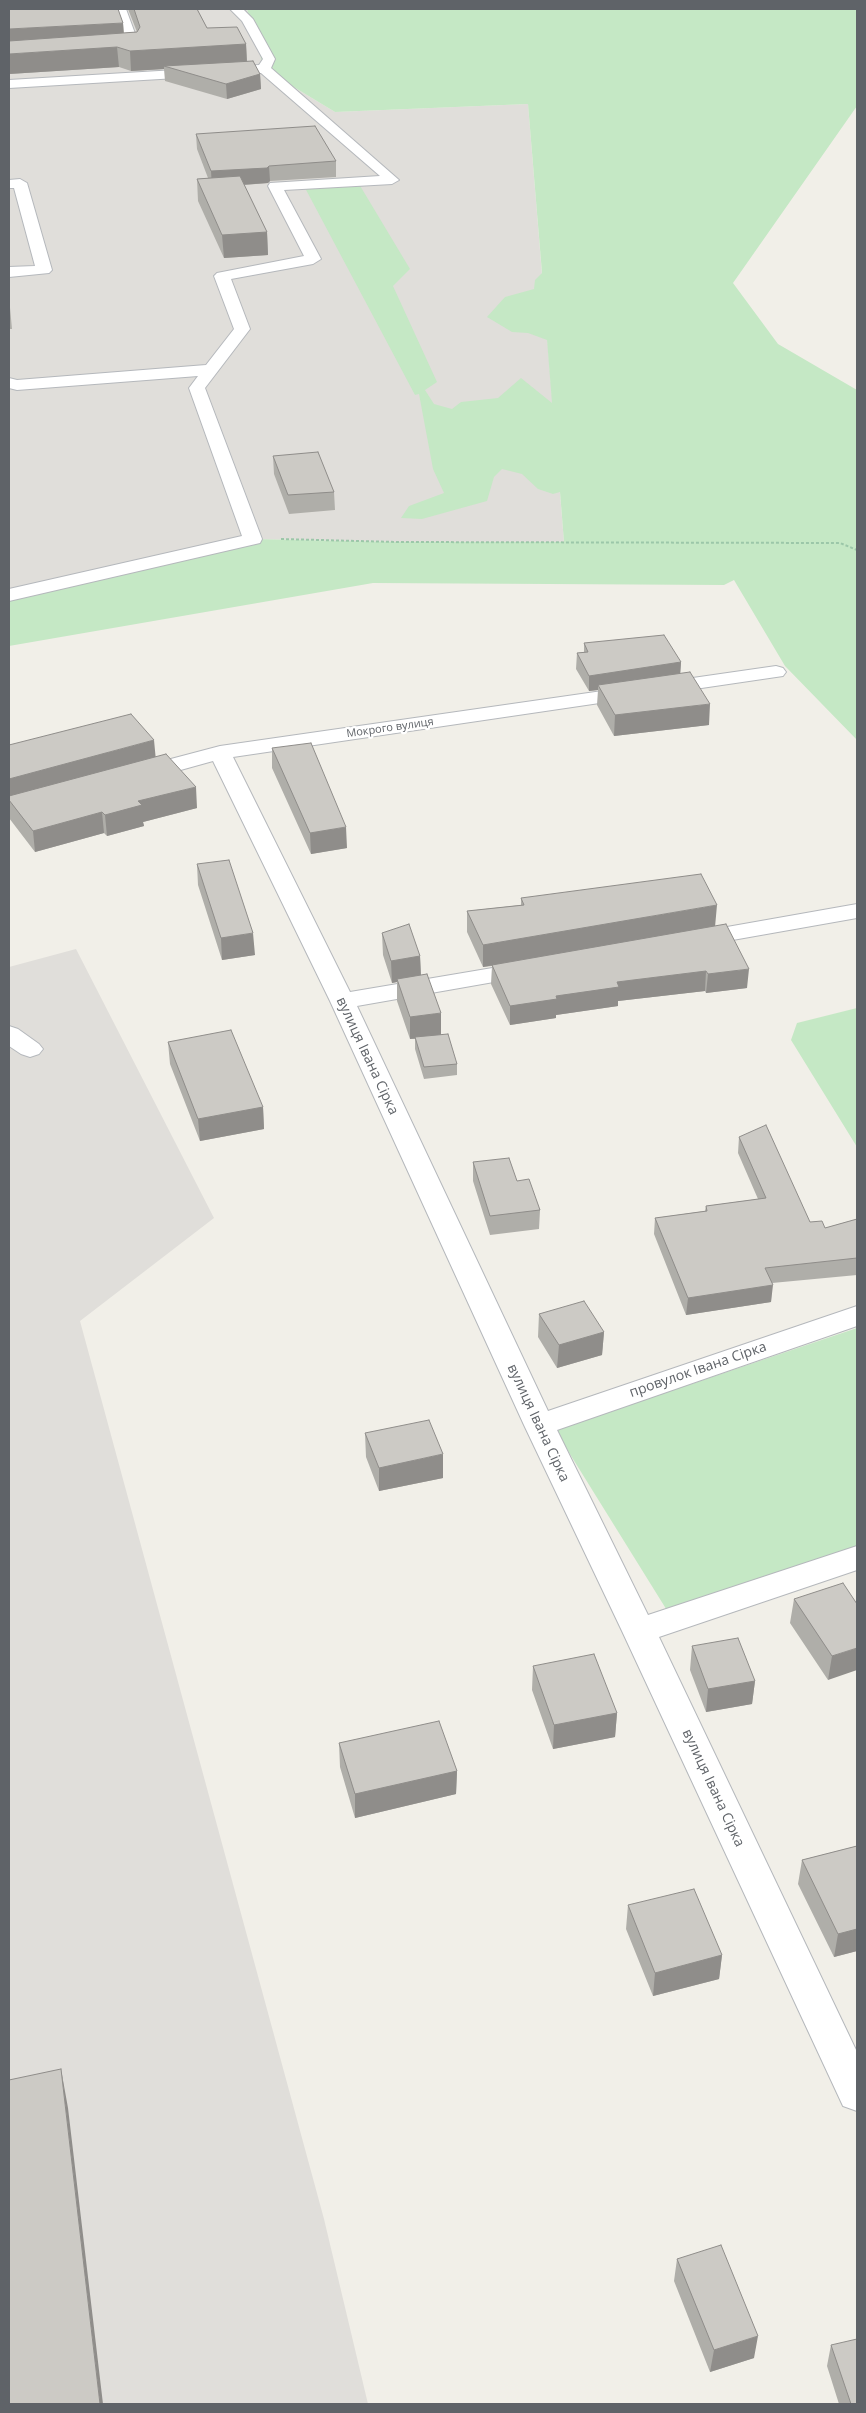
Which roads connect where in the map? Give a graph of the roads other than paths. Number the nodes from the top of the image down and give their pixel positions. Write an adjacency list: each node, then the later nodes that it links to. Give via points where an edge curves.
1 (120, 9): 3 (street, via 134,47)
2 (236, 9): 4 (street, via 247,19 268,59)
3 (95, 50)
4 (264, 69): 5 (street); 8 (street, via 392,180 275,186 313,259 222,276 242,329)
5 (9, 84)
6 (9, 184): 7 (street, via 20,183 44,270)
7 (9, 272)
8 (211, 370): 9 (street, via 17,385); 10 (street, via 198,388 253,539)
9 (9, 383)
10 (9, 595)
11 (776, 672): 12 (street, Мокрого вулиця)
12 (220, 752): 13 (street, Мокрого вулиця); 17 (street, вулиця Івана Сірка)
13 (124, 778)
14 (857, 911): 15 (street)
15 (672, 943)
16 (546, 966): 17 (street)
17 (342, 1001): 21 (street, вулиця Івана Сірка)
18 (9, 1034): 19 (street)
19 (30, 1049)
20 (857, 1316): 21 (street, провулок Івана Сірка)
21 (538, 1425): 23 (street, вулиця Івана Сірка)
22 (857, 1558): 23 (street)
23 (639, 1631): 24 (street, вулиця Івана Сірка)
24 (857, 2093)

